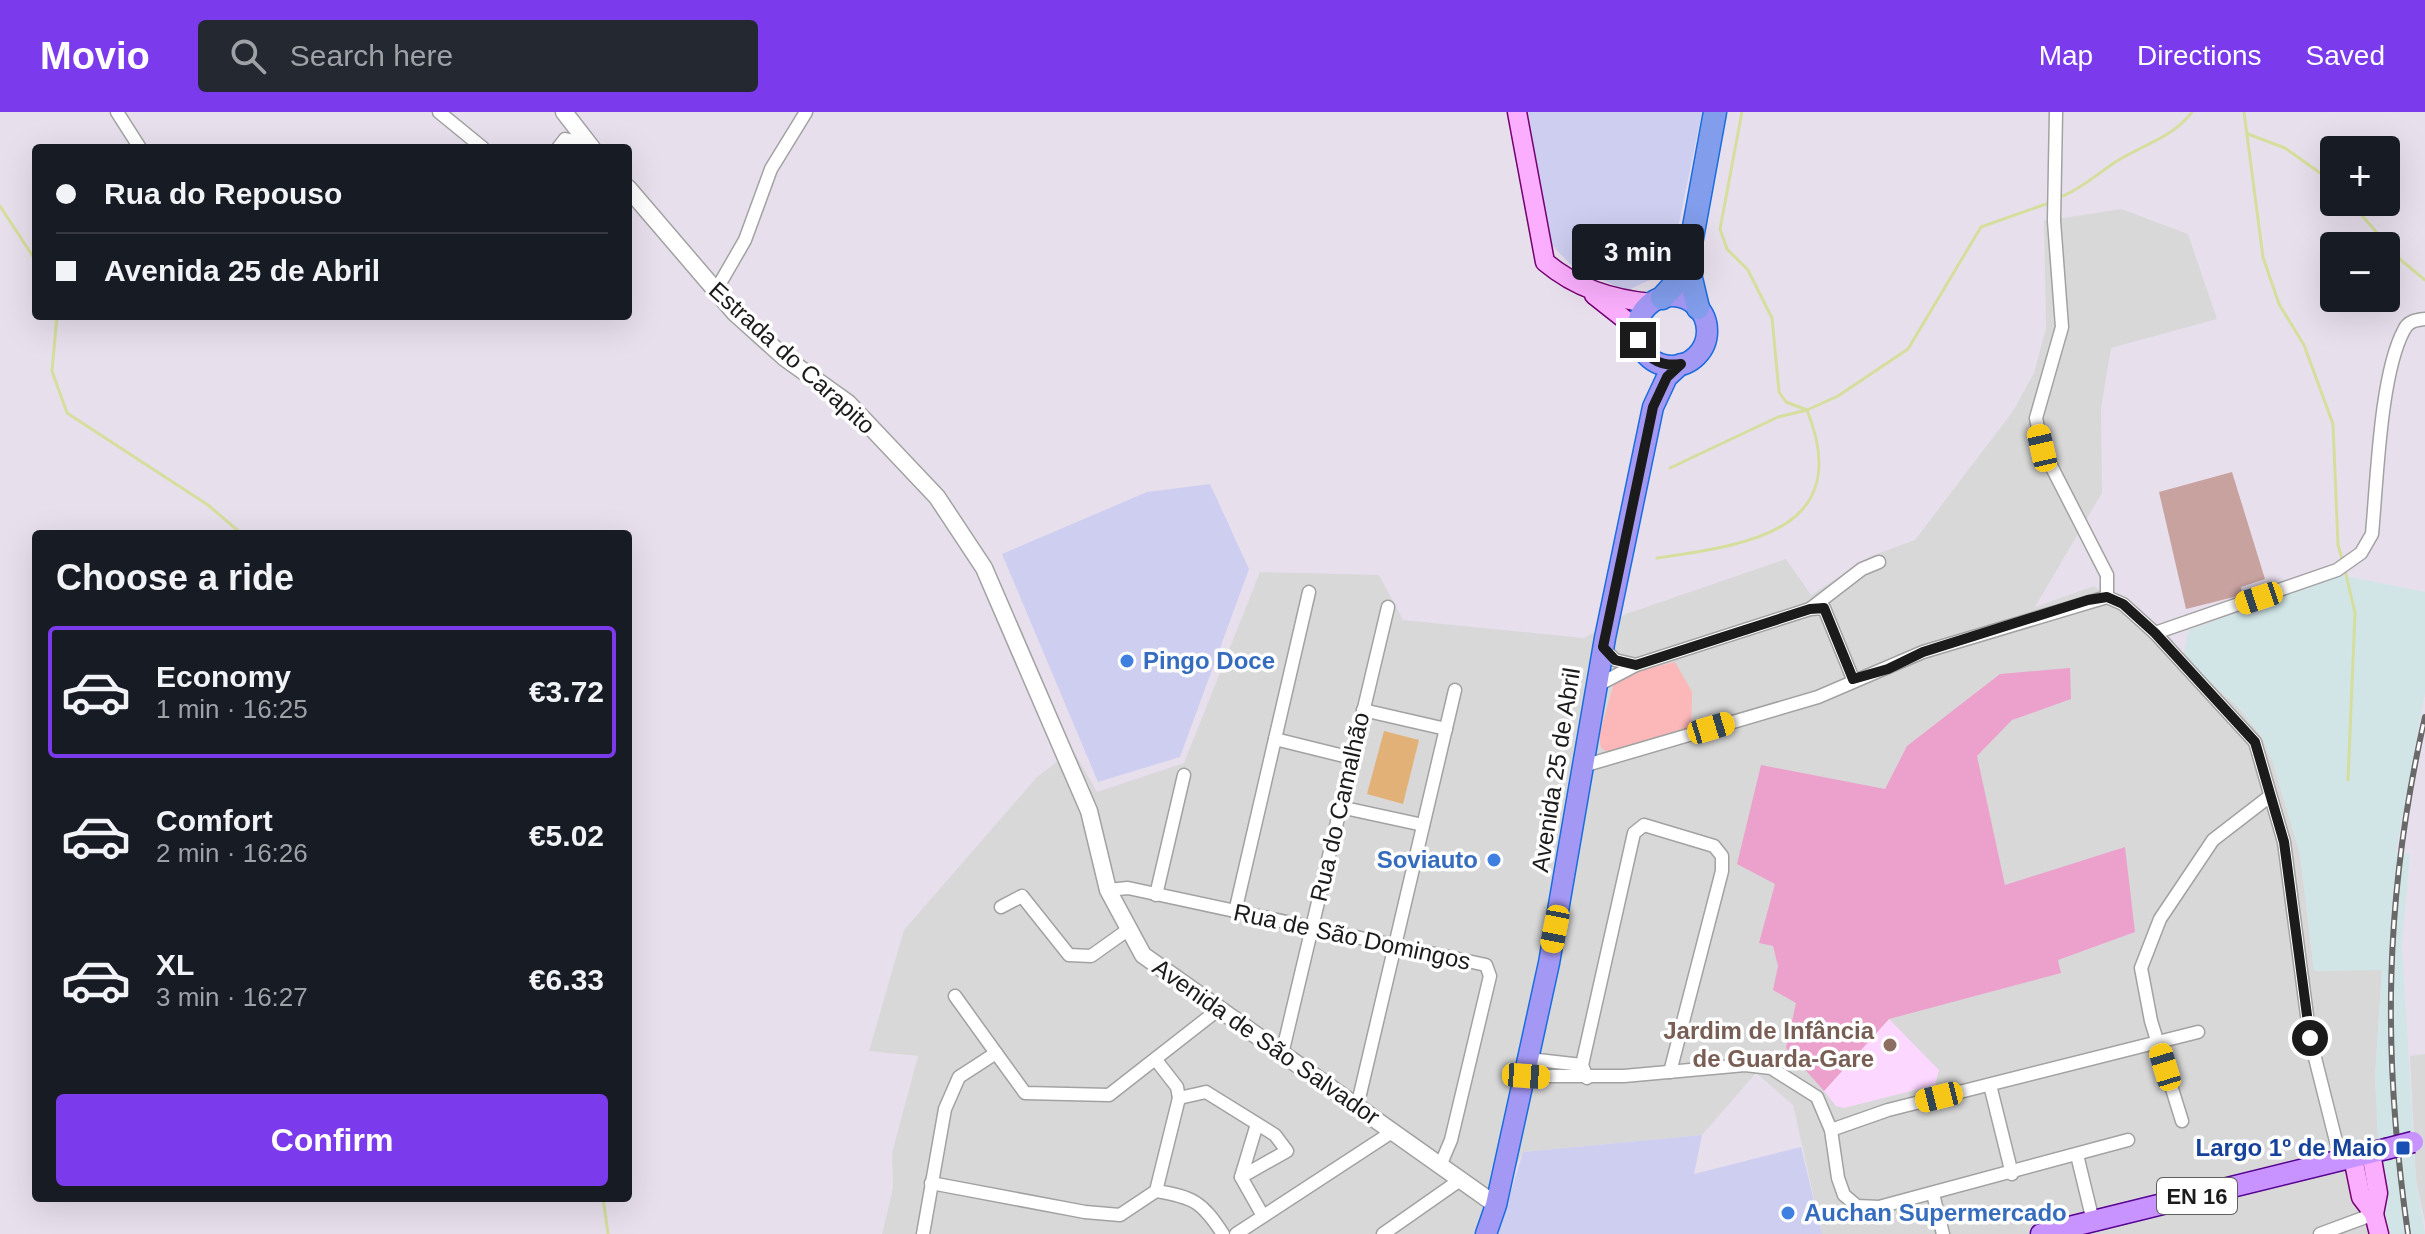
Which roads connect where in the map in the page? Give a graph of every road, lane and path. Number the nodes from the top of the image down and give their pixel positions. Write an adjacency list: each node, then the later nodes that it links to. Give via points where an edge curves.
1 (117, 112): 9 (street)
2 (439, 112): 10 (street)
3 (564, 112): 8 (street); 11 (street)
4 (806, 112): 15 (street, via 771,169 745,240)
5 (1517, 112): 14 (main road, via 1545,262)
6 (1715, 112): 13 (highway)
7 (2056, 112): 26 (street, via 2054,221 2062,327 2036,418 2042,448 2107,575)
8 (561, 143)
9 (137, 144)
10 (478, 144)
11 (589, 144)
12 (632, 193): 15 (street, Estrada do Carapito)
13 (1690, 249): 16 (highway, via 1672,287); 17 (highway)
14 (1585, 289): 16 (main road); 19 (main road)
15 (715, 292): 24 (street, Estrada do Carapito, via 785,358 848,403 937,497)
16 (1656, 301): 17 (highway, via 1681,298); 19 (highway)
17 (1698, 308): 21 (highway, Avenida 25 de Abril, via 1706,326 1703,346)
18 (2425, 319): 29 (street, via 2404,328 2387,387 2372,534 2361,553 2337,570)
19 (1637, 329): 20 (highway, Avenida 25 de Abril)
20 (1643, 351): 21 (highway, via 1660,364); 22 (highway, Avenida 25 de Abril)
21 (1681, 364): 22 (highway, Avenida 25 de Abril, via 1667,377)
22 (1653, 407): 30 (highway, Avenida 25 de Abril)
23 (1879, 562): 28 (street)
24 (984, 568): 44 (street, Avenida de São Salvador, via 1089,811)
25 (1309, 592): 37 (street)
26 (2107, 597): 29 (street); 32 (street, via 1923,652)
27 (1388, 607): 35 (street, Rua do Camalhão)
28 (1810, 609): 31 (street); 32 (street, via 1824,608)
29 (2155, 633): 41 (street, via 2255,742)
30 (1603, 647): 31 (street, via 1615,660); 33 (highway, Avenida 25 de Abril)
31 (1636, 665): 33 (street)
32 (1853, 679): 39 (street, via 1818,697)
33 (1596, 686): 39 (highway, Avenida 25 de Abril)
34 (1455, 690): 36 (street)
35 (1363, 710): 36 (street); 38 (street, Rua do Camalhão)
36 (1446, 729): 43 (street)
37 (1275, 739): 38 (street); 47 (street)
38 (1352, 758): 42 (street, Rua do Camalhão)
39 (1583, 766): 58 (highway, Avenida 25 de Abril)
40 (1184, 775): 45 (street)
41 (2270, 796): 54 (street, via 2213,840 2160,919 2141,968); 71 (street, via 2284,842 2310,1038)
42 (1340, 807): 43 (street); 49 (street, Rua do Camalhão)
43 (1423, 825): 50 (street)
44 (1108, 890): 45 (street, Rua de São Domingos, via 1128,888); 48 (street, Avenida de São Salvador)
45 (1156, 895): 47 (street, Rua de São Domingos)
46 (1001, 907): 48 (street, via 1022,896 1069,955 1091,956)
47 (1235, 912): 49 (street, Rua de São Domingos)
48 (1129, 929): 52 (street, Avenida de São Salvador, via 1143,955)
49 (1311, 929): 50 (street, Rua de São Domingos); 56 (street, Rua do Camalhão)
50 (1395, 948): 63 (street); 72 (street, Rua de São Domingos, via 1486,965 1490,976 1451,1140)
51 (955, 996): 55 (street)
52 (1219, 1009): 56 (street, Avenida de São Salvador); 57 (street)
53 (2198, 1032): 54 (street)
54 (2157, 1041): 61 (street); 64 (street)
55 (996, 1053): 57 (street, via 1025,1093 1042,1096 1109,1095); 76 (street, via 959,1077 945,1109)
56 (1282, 1054): 63 (street, Avenida de São Salvador)
57 (1156, 1060): 62 (street)
58 (1527, 1068): 59 (street); 79 (highway, Avenida 25 de Abril)
59 (1584, 1072): 60 (street); 60 (street, via 1634,833 1644,825 1714,846 1722,856)
60 (1670, 1072): 66 (street, via 1745,1065 1771,1068 1817,1097)
61 (1990, 1085): 66 (street); 73 (street)
62 (1179, 1098): 65 (street, via 1206,1092); 77 (street)
63 (1357, 1107): 67 (street, Avenida de São Salvador)
64 (2182, 1121)
65 (1257, 1124): 74 (street); 74 (street, via 1287,1151)
66 (1831, 1130): 78 (street, via 1838,1178 1844,1195 1857,1206 1879,1207)
67 (1392, 1132): 72 (street, Avenida de São Salvador); 81 (street)
68 (2128, 1140): 70 (street)
69 (2419, 1141): 71 (main road, EN 16, bridge)
70 (2077, 1155): 73 (street); 83 (street)
71 (2362, 1155): 80 (main road, via 2378,1193); 83 (main road, EN 16)
72 (1440, 1166): 75 (street, Avenida de São Salvador)
73 (2012, 1174): 78 (street)
74 (1241, 1177): 81 (street)
75 (1460, 1180): 79 (street, Avenida de São Salvador); 82 (street)
76 (931, 1183): 77 (street, via 1120,1215); 84 (street)
77 (1156, 1191): 85 (street, via 1205,1205)
78 (1933, 1194): 90 (street)
79 (1496, 1205): 89 (highway, Avenida 25 de Abril)
80 (2374, 1214): 92 (street); 93 (main road)
81 (1263, 1216): 86 (street)
82 (1405, 1219): 87 (street); 88 (street)
83 (2093, 1221): 91 (main road, EN 16)
84 (925, 1232)
85 (1223, 1234)
86 (1236, 1234)
87 (1383, 1234)
88 (1398, 1234)
89 (1486, 1234)
90 (1943, 1234)
91 (2041, 1234)
92 (2320, 1234)
93 (2379, 1234)

